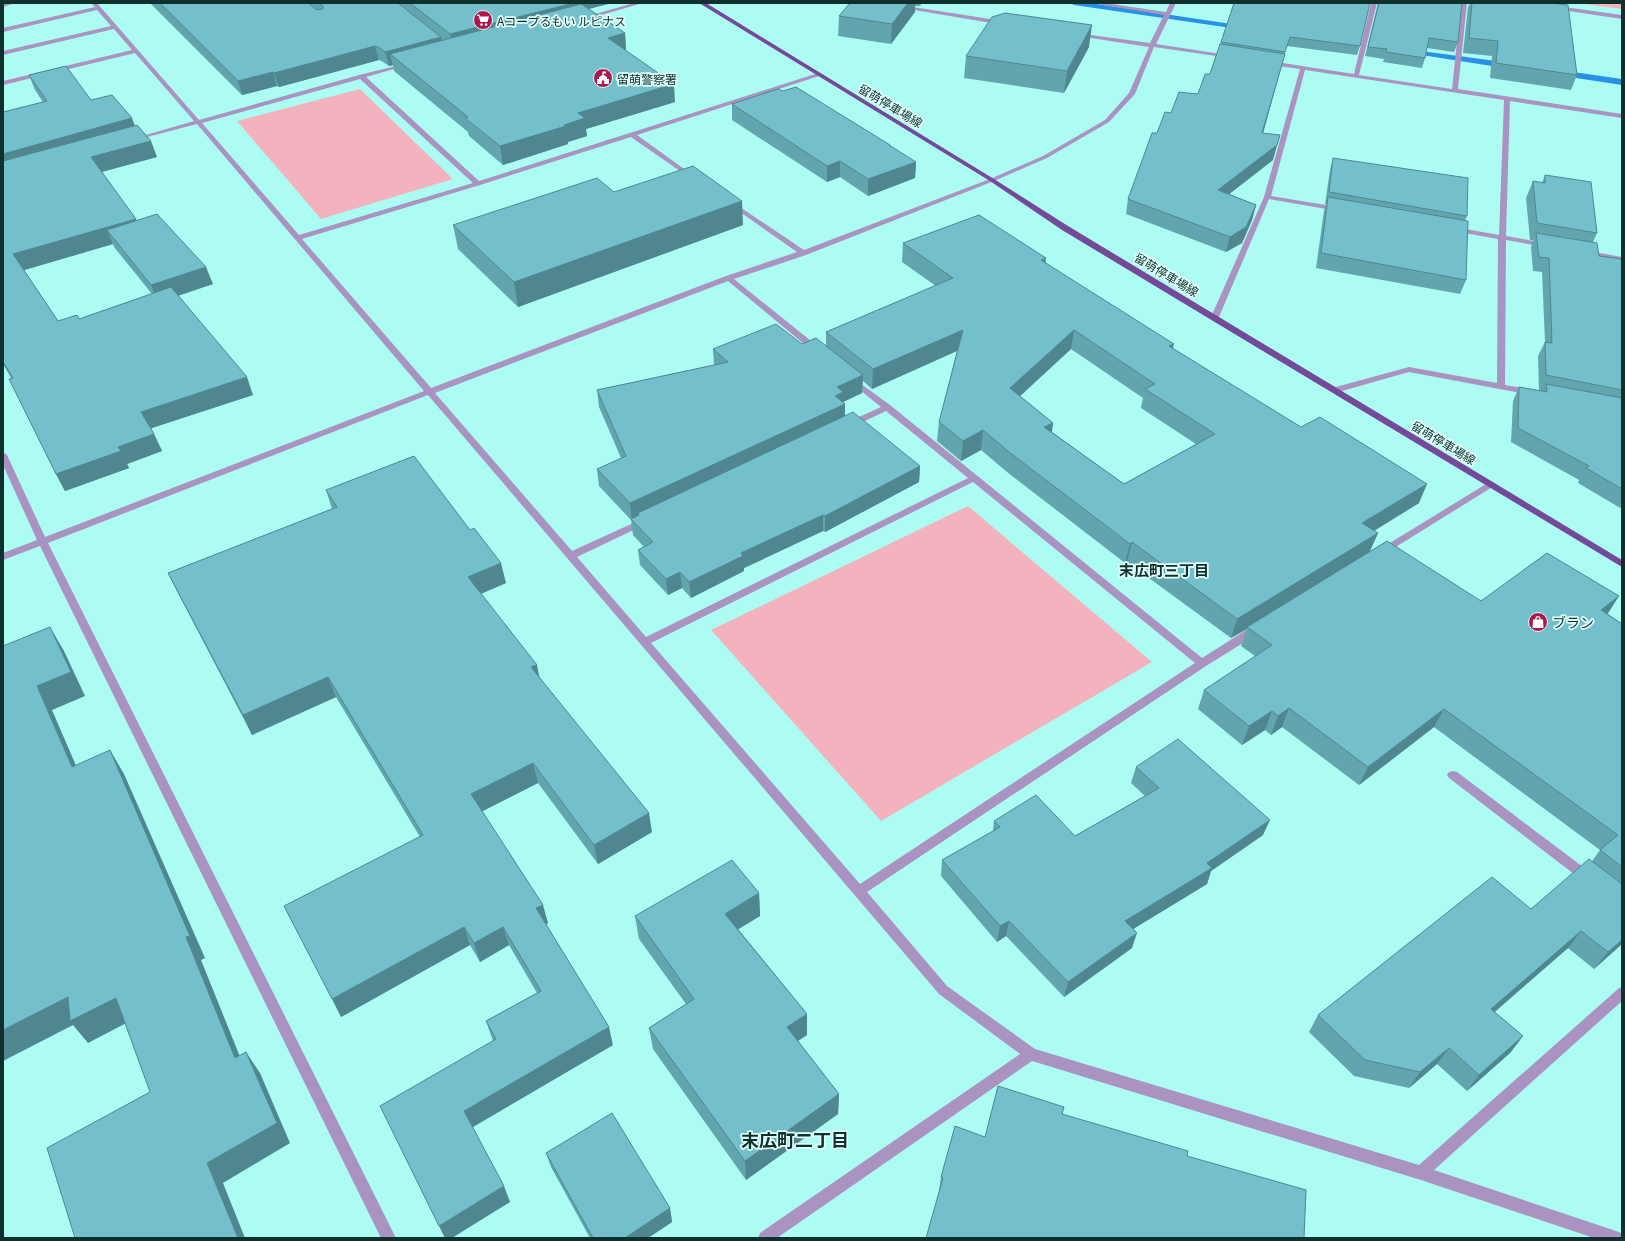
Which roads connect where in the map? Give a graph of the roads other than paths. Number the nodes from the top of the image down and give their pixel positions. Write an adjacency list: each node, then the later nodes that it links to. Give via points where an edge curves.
1 (12, 3): 9 (street)
2 (640, 3): 14 (street)
3 (702, 3): 26 (main road, 留萌停車場線)
4 (876, 3): 15 (street)
5 (1094, 3): 12 (street)
6 (1173, 3): 12 (street)
7 (1374, 3): 28 (street)
8 (1464, 3): 30 (street)
9 (3, 5)
10 (96, 5): 16 (street); 17 (street)
11 (1547, 7): 13 (street)
12 (1168, 14): 19 (street)
13 (1622, 17)
14 (579, 19)
15 (1008, 23)
16 (116, 27): 20 (street); 21 (street)
17 (3, 30)
18 (1070, 33): 19 (street)
19 (1153, 46): 22 (street); 36 (street, via 1132,94 1107,121 1045,157)
20 (136, 51): 29 (street); 33 (street)
21 (3, 53)
22 (1234, 58)
23 (414, 62): 27 (street)
24 (1264, 62): 25 (street)
25 (1303, 68): 28 (street); 39 (street)
26 (816, 74): 34 (street); 36 (main road, 留萌停車場線)
27 (361, 76): 33 (street); 38 (street)
28 (1356, 76): 30 (street)
29 (3, 83)
30 (1455, 90): 31 (street)
31 (1507, 99): 32 (street); 44 (street)
32 (1622, 116)
33 (198, 122): 35 (street); 43 (street)
34 (631, 134): 37 (street); 38 (street)
35 (123, 143)
36 (992, 180): 47 (street); 50 (main road, 留萌停車場線, via 1065,228)
37 (701, 183)
38 (478, 184): 43 (street)
39 (1267, 197): 41 (street); 50 (street)
40 (726, 200): 47 (street)
41 (1345, 210)
42 (1447, 228): 44 (street)
43 (297, 238): 55 (street)
44 (1502, 238): 45 (street); 53 (street)
45 (1554, 247)
46 (1577, 251): 48 (street)
47 (803, 253): 49 (street)
48 (1622, 258)
49 (729, 278): 51 (street); 55 (street)
50 (1215, 317): 54 (main road, 留萌停車場線)
51 (826, 358)
52 (845, 372): 57 (street)
53 (1501, 386): 54 (street, via 1409,369); 56 (street)
54 (1334, 390): 61 (main road, 留萌停車場線)
55 (429, 392): 63 (street); 64 (street)
56 (1539, 393)
57 (887, 407): 58 (street); 60 (street)
58 (844, 427)
59 (3, 455): 63 (street)
60 (974, 478): 69 (street); 70 (street)
61 (1491, 484): 66 (street); 67 (main road, 留萌停車場線)
62 (650, 519): 64 (street)
63 (43, 542): 65 (street); 77 (street)
64 (570, 556): 69 (street)
65 (3, 557)
66 (1371, 558)
67 (1622, 564)
68 (1263, 626): 70 (street)
69 (645, 642): 73 (street)
70 (1202, 663): 73 (street)
71 (1452, 775): 72 (street)
72 (1597, 884)
73 (860, 891): 75 (street, via 943,990)
74 (1622, 993): 76 (street)
75 (1031, 1054): 76 (street); 78 (street)
76 (1421, 1173): 79 (street)
77 (389, 1238)
78 (765, 1238)
79 (1616, 1238)

